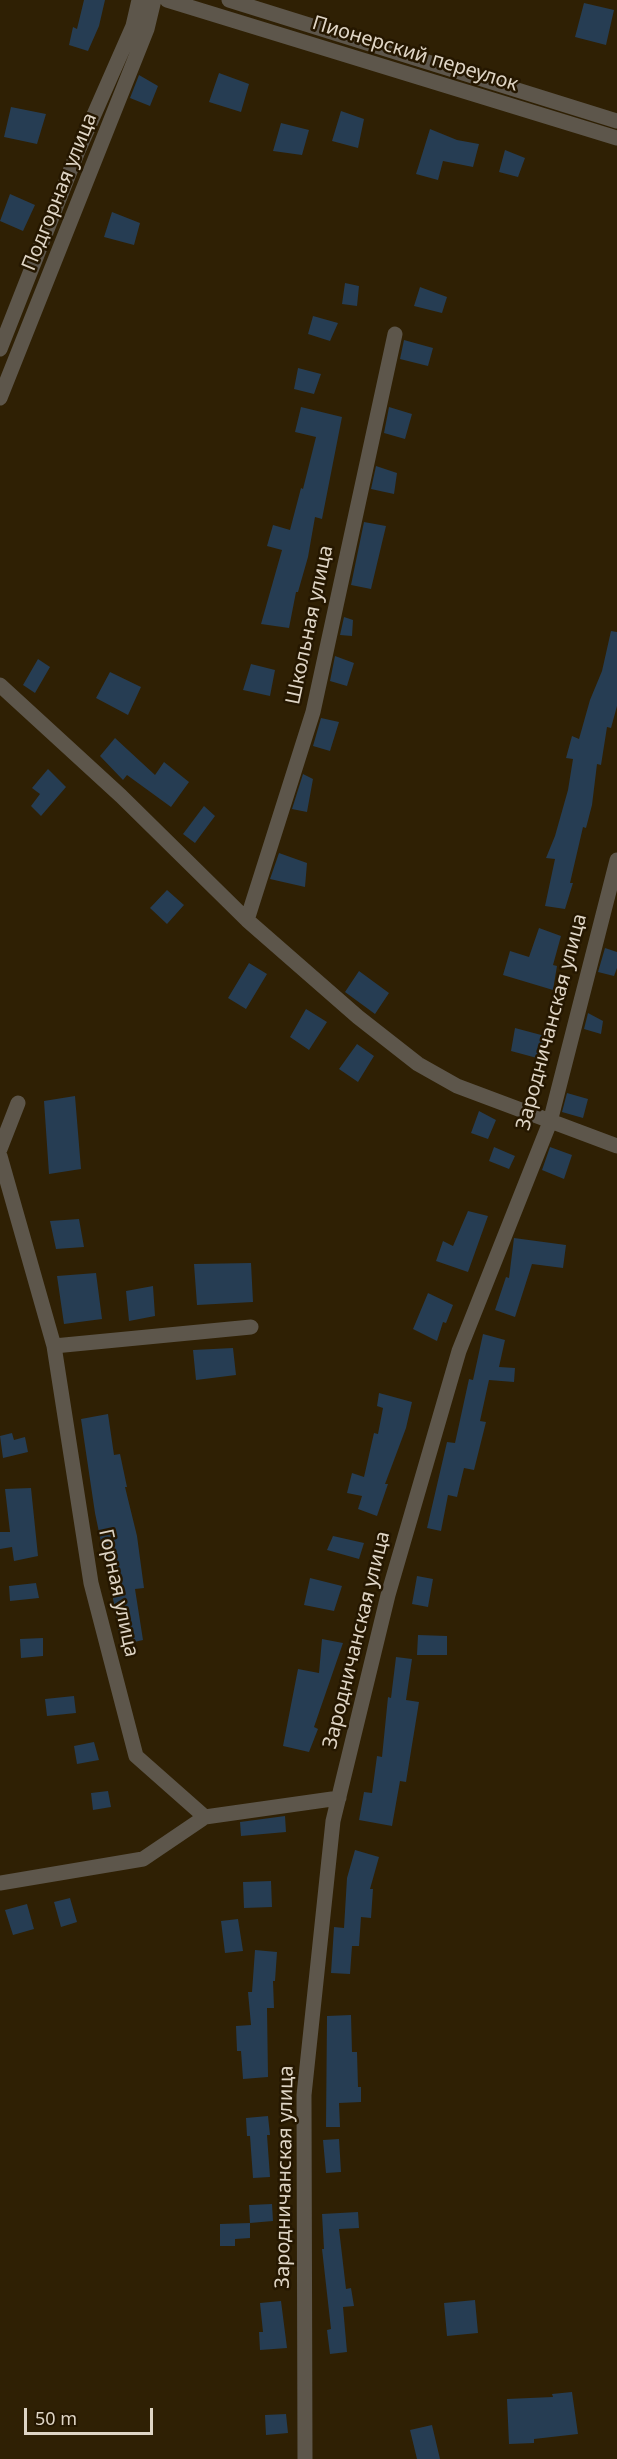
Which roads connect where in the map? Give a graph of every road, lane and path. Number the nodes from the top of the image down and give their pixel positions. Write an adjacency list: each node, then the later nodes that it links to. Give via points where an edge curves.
1 (139, 0): 8 (street, Подгорная улица, via 133,26 78,151)
2 (154, 0): 9 (street, Подгорная улица, via 147,29)
3 (167, 0): 6 (street, Пионерский переулок)
4 (229, 0): 5 (street, Пионерский переулок)
5 (617, 121)
6 (617, 138)
7 (395, 334): 12 (street, Школьная улица, via 313,712)
8 (0, 349)
9 (0, 398)
10 (0, 685): 12 (street)
11 (617, 860): 14 (street, Зародничанская улица)
12 (247, 920): 14 (street, via 418,1064 457,1086)
13 (18, 1103): 16 (street)
14 (550, 1122): 15 (street); 20 (street, Зародничанская улица, via 459,1351 388,1594)
15 (617, 1146)
16 (0, 1149)
17 (0, 1156): 19 (street, Горная улица)
18 (251, 1327): 19 (street)
19 (54, 1346): 21 (street, Горная улица, via 91,1583 136,1756)
20 (339, 1798): 21 (street); 23 (street, Зародничанская улица, via 333,1821 304,2095)
21 (206, 1817): 22 (street, via 143,1859)
22 (0, 1883)
23 (305, 2459)

